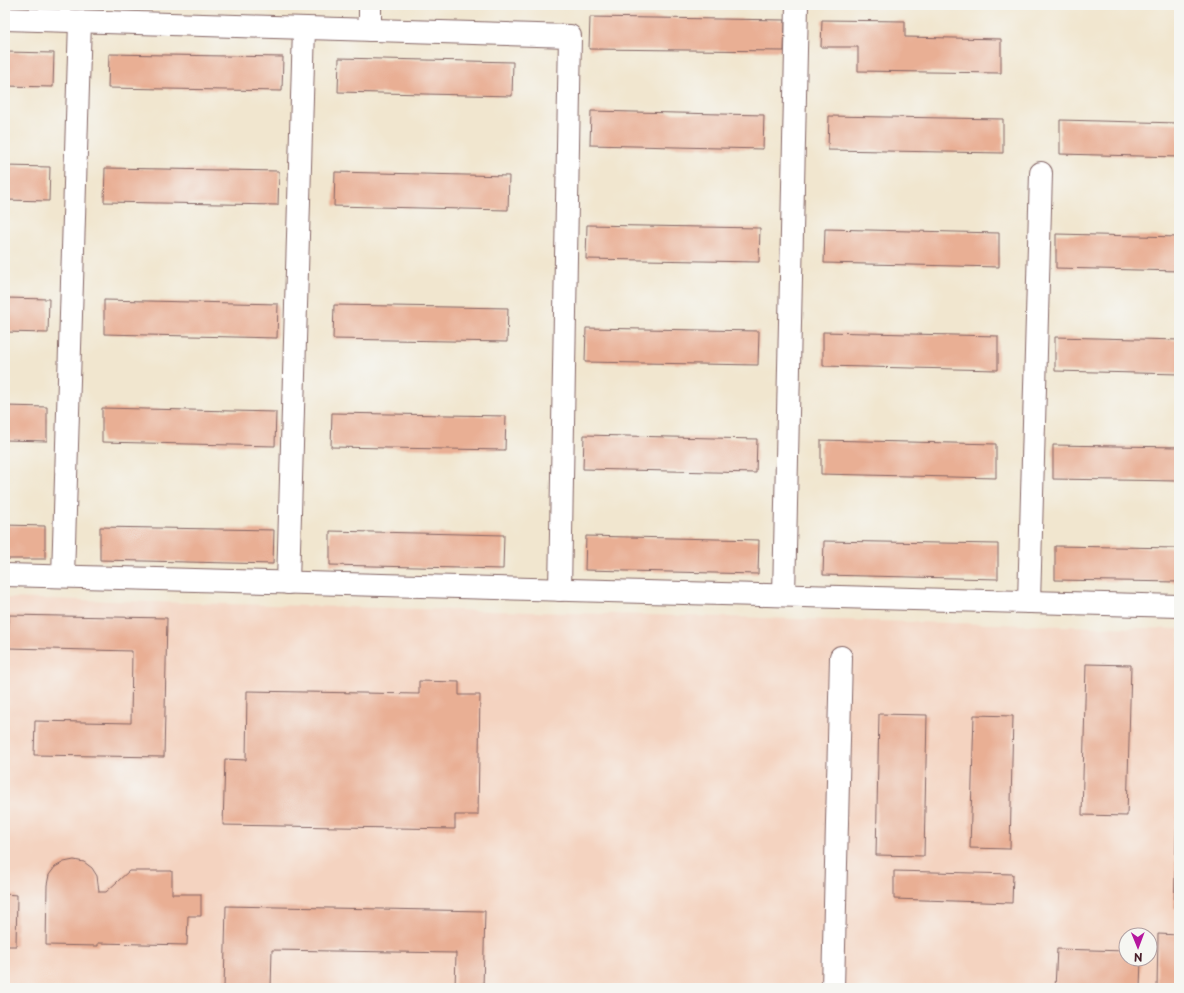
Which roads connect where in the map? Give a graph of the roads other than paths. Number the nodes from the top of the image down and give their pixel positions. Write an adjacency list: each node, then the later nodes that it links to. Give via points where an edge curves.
1 (370, 5): 6 (lane)
2 (797, 5): 12 (lane)
3 (5, 19): 4 (lane)
4 (80, 21): 5 (lane); 9 (lane)
5 (304, 28): 6 (lane); 10 (lane)
6 (370, 30): 11 (lane, via 570,36)
7 (1041, 173): 13 (lane)
8 (5, 575): 9 (lane)
9 (63, 576): 10 (lane)
10 (288, 582): 11 (lane)
11 (560, 590): 12 (lane)
12 (784, 596): 13 (lane)
13 (1029, 602): 14 (lane)
14 (1179, 606)
15 (841, 657): 16 (lane)
16 (833, 988)

